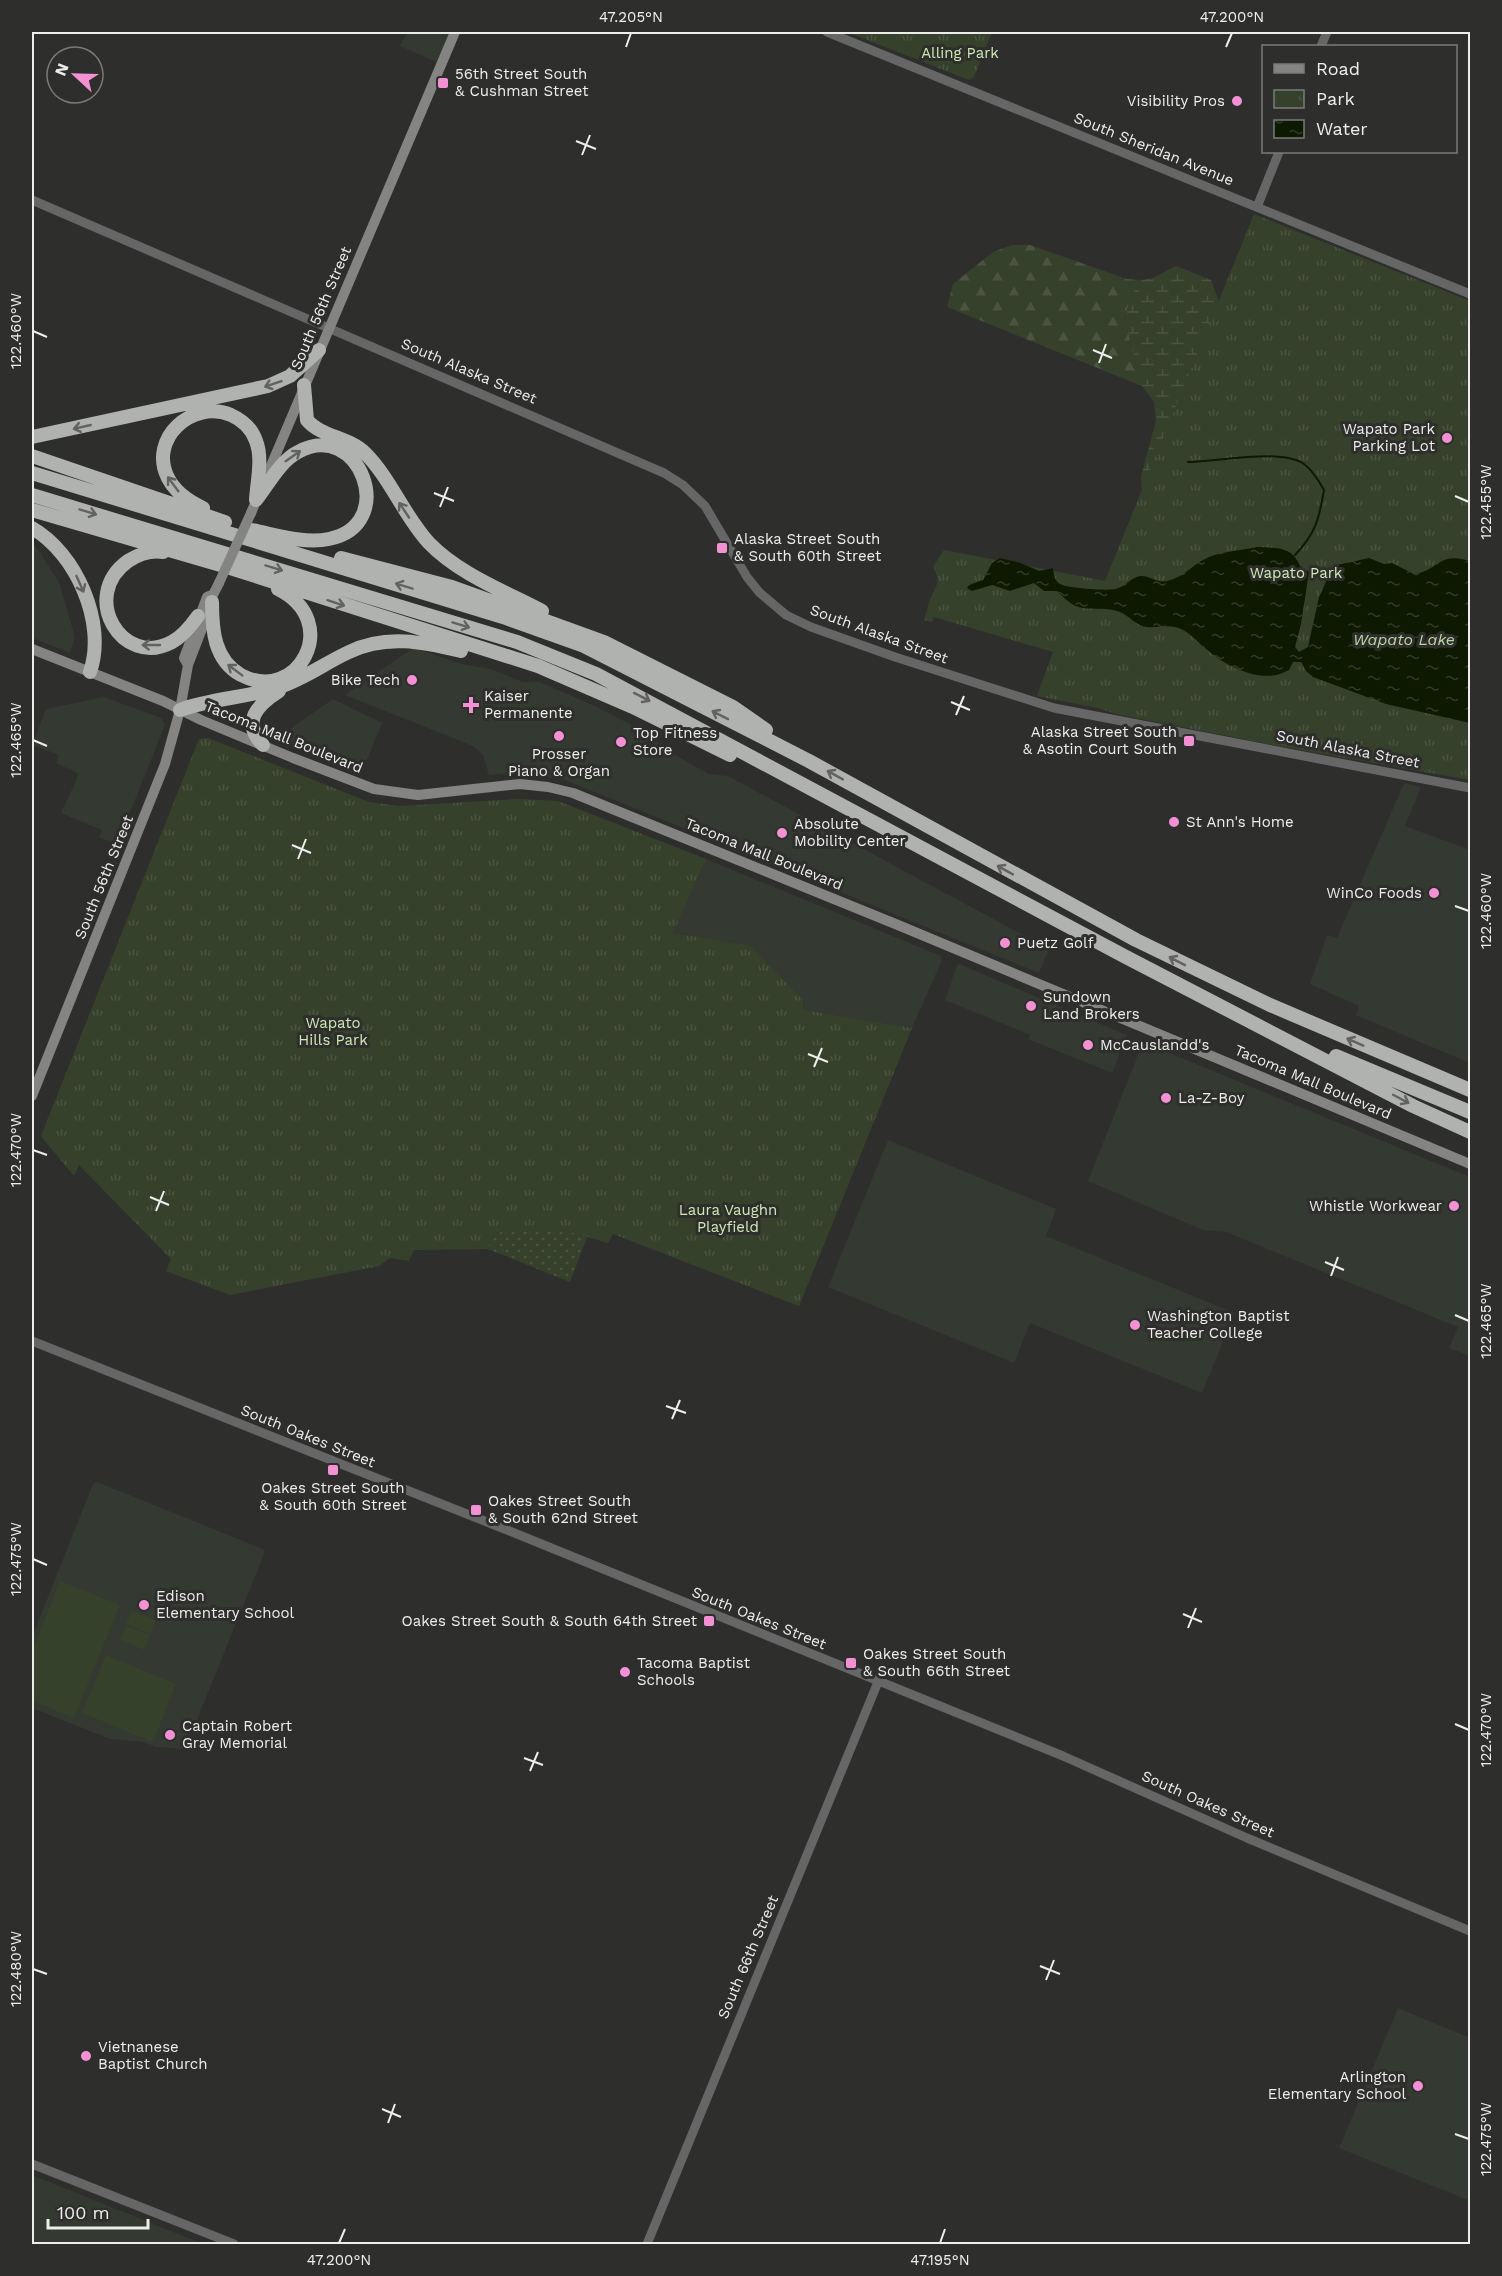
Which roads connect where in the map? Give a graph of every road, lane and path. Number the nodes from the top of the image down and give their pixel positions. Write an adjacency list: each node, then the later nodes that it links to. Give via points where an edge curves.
1 (455, 32): 7 (main road, South 56th Street)
2 (827, 32): 5 (street, South Sheridan Avenue)
3 (1279, 153): 5 (street)
4 (32, 200): 7 (street, South Alaska Street)
5 (1257, 207): 6 (street, South Sheridan Avenue)
6 (1470, 294)
7 (329, 327): 8 (main road, South 56th Street); 31 (street, South Alaska Street, via 672,477 705,506 759,592 786,615 811,627 1054,708)
8 (319, 350): 9 (main road, South 56th Street); 10 (highway, one-way to 10, via 291,376 268,386)
9 (304, 385): 14 (main road, South 56th Street); 22 (highway, one-way to 9, via 466,571 437,551 367,455 307,420)
10 (32, 437)
11 (32, 456): 17 (highway)
12 (32, 473): 30 (highway, one-way to 12, via 633,669 549,633)
13 (32, 495): 32 (highway, one-way to 32, via 554,655 647,700)
14 (254, 507): 17 (highway, one-way to 14, via 187,499 170,482 164,466 165,448 179,423 194,414 212,411 232,416 246,426 258,448); 17 (highway, one-way to 17, via 285,462 313,446 345,454 360,469 367,489 366,504 358,521 336,537 302,540); 20 (main road, South 56th Street, bridge)
15 (32, 510): 18 (highway)
16 (32, 528): 25 (highway, one-way to 25, via 58,548 81,584 94,639)
17 (245, 528): 22 (highway, via 348,560 452,586)
18 (224, 566): 19 (highway); 21 (highway, one-way to 18, via 171,642 141,645 124,637 112,624 106,609 110,582 120,567 148,552)
19 (241, 572): 20 (highway, one-way to 20, via 282,591 307,616 311,640 300,664 271,681 253,680 236,672 217,648); 27 (highway, one-way to 27, via 538,666)
20 (212, 598): 21 (main road, South 56th Street, via 207,597); 24 (main road, South 56th Street)
21 (198, 616): 24 (main road, South 56th Street, via 184,658)
22 (589, 636): 30 (highway, via 733,707)
23 (32, 649): 25 (main road, Tacoma Mall Boulevard)
24 (188, 664): 28 (main road, South 56th Street)
25 (90, 672): 28 (main road, Tacoma Mall Boulevard)
26 (312, 673): 27 (highway, via 377,642 406,640 535,671); 28 (highway, via 265,691 200,702); 29 (highway, via 275,694 257,711 253,732)
27 (619, 701): 32 (highway)
28 (180, 710): 29 (main road, Tacoma Mall Boulevard); 37 (main road, South 56th Street, via 160,776)
29 (263, 745): 40 (main road, Tacoma Mall Boulevard, via 355,782 396,793 439,793 514,784 573,793)
30 (809, 761): 34 (highway, one-way to 30, via 1270,1005 1136,940)
31 (1470, 788)
32 (942, 859): 33 (highway)
33 (1201, 994): 38 (highway, via 1353,1064); 39 (highway, one-way to 39)
34 (1409, 1065): 35 (highway); 36 (highway)
35 (1470, 1084)
36 (1470, 1090)
37 (32, 1096)
38 (1470, 1112)
39 (1470, 1132)
40 (1470, 1164)
41 (32, 1341): 42 (street, South Oakes Street)
42 (878, 1682): 43 (street, South Oakes Street, via 1063,1756); 46 (street, South 66th Street)
43 (1470, 1931)
44 (32, 2164): 45 (street)
45 (234, 2244)
46 (647, 2244)

